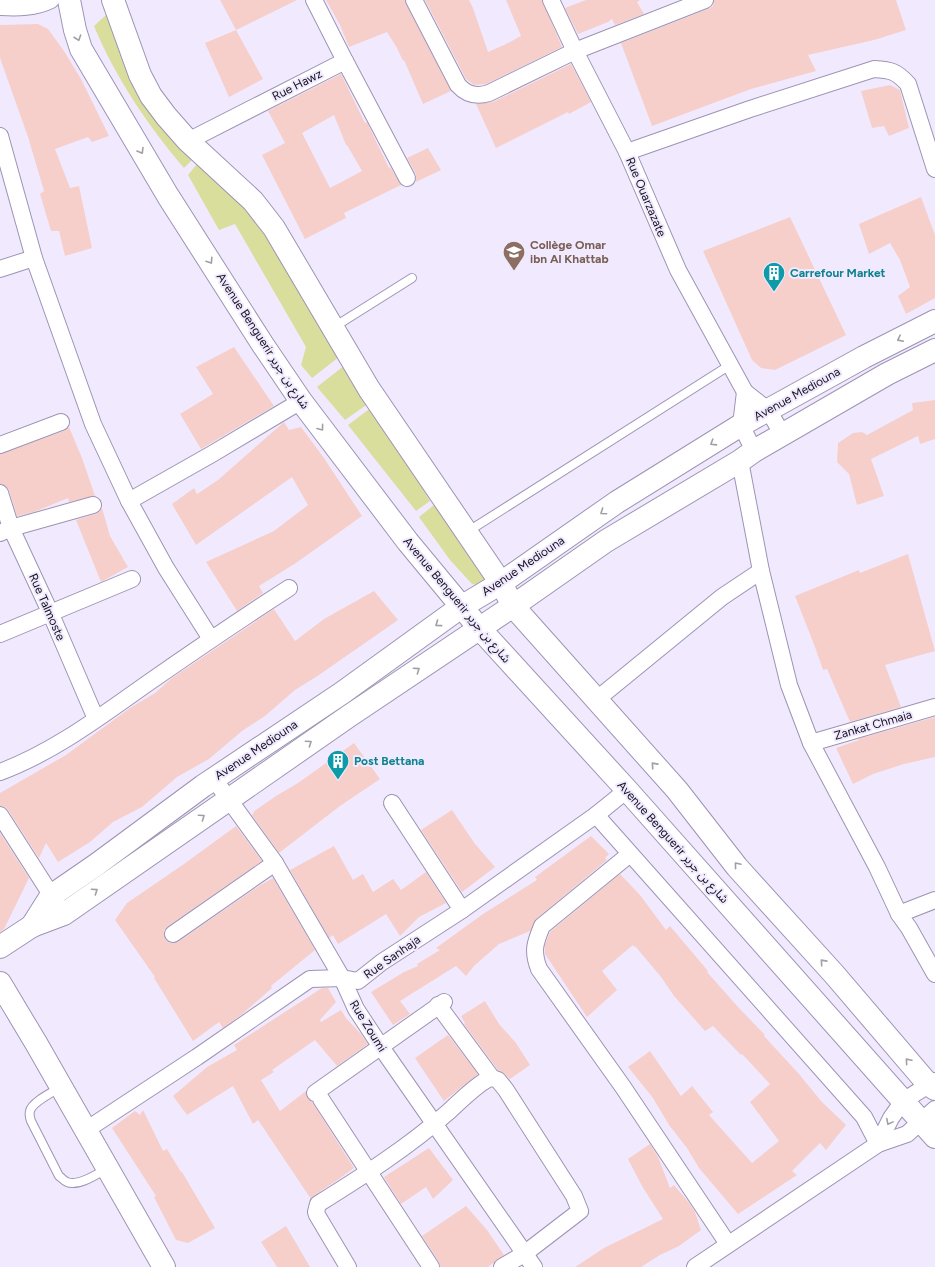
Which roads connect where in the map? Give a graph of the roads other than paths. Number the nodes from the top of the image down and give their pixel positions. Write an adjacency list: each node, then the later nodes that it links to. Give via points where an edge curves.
1 (51, 0): 8 (street, via 37,6 20,8)
2 (69, 0): 24 (main road, Avenue Benguerir شارع بن جرير, one-way to 24, via 81,49 93,71 168,196)
3 (113, 0): 12 (main road, via 140,75 151,96)
4 (314, 0): 10 (street)
5 (414, 0): 9 (street, via 458,85 471,94 480,96 488,93)
6 (551, 0): 9 (street, Rue Ouarzazate)
7 (705, 0): 9 (street)
8 (0, 6)
9 (575, 51): 13 (street, Rue Ouarzazate)
10 (345, 61): 12 (street, Rue Hawz); 15 (street)
11 (0, 136): 16 (street)
12 (188, 141): 20 (main road, via 253,201 270,223)
13 (627, 152): 14 (street, via 874,69 891,70 908,84); 22 (street, Rue Ouarzazate, via 678,270)
14 (935, 169)
15 (407, 178)
16 (34, 258): 17 (street); 32 (street, via 93,424)
17 (0, 269)
18 (412, 278): 20 (lane)
19 (935, 321): 25 (main road, Avenue Mediouna, one-way to 25)
20 (334, 328): 35 (main road, via 369,389)
21 (935, 350): 28 (main road, Avenue Mediouna, via 887,374)
22 (730, 365): 23 (street, Rue Ouarzazate); 35 (lane)
23 (745, 392): 25 (street, Rue Ouarzazate); 27 (street)
24 (301, 401): 32 (street); 41 (main road, Avenue Benguerir شارع بن جرير, one-way to 41, via 408,542)
25 (768, 410): 27 (main road, Avenue Mediouna); 28 (street, Rue Ouarzazate)
26 (61, 422): 29 (street)
27 (741, 425): 30 (street); 38 (main road, Avenue Mediouna, one-way to 38, via 617,502)
28 (782, 435): 30 (main road, Avenue Mediouna)
29 (0, 445)
30 (747, 456): 36 (street); 40 (main road, Avenue Mediouna, via 606,541)
31 (0, 493): 34 (street, Rue Talmoste)
32 (129, 501): 45 (street, via 166,568)
33 (93, 505): 34 (street)
34 (5, 530): 42 (street, Rue Talmoste)
35 (466, 532): 38 (main road)
36 (761, 571): 46 (street, via 722,597); 49 (street, via 789,685)
37 (132, 578): 42 (street)
38 (501, 583): 40 (main road); 41 (main road, Avenue Mediouna)
39 (289, 588): 45 (street)
40 (513, 606): 43 (main road, Avenue Mediouna); 46 (main road)
41 (462, 607): 43 (main road, Avenue Benguerir شارع بن جرير); 51 (main road, Avenue Mediouna, one-way to 51, via 342,693)
42 (50, 612): 44 (street); 48 (street, Rue Talmoste)
43 (480, 629): 52 (main road, Avenue Benguerir شارع بن جرير); 53 (main road, Avenue Mediouna, one-way to 43)
44 (0, 634)
45 (211, 639): 48 (street)
46 (596, 700): 72 (main road, one-way to 46, via 737,866 677,790)
47 (935, 707): 49 (street, Zankat Chmaia)
48 (96, 719): 50 (street, via 59,744)
49 (811, 743): 63 (street)
50 (0, 772)
51 (214, 779): 53 (street, Rue Zoumi); 59 (main road, Avenue Mediouna)
52 (627, 790): 56 (street, Rue Sanhaja); 74 (main road, Avenue Benguerir شارع بن جرير)
53 (228, 799): 58 (street, Rue Zoumi); 62 (main road, Avenue Mediouna, one-way to 53)
54 (392, 803): 61 (street)
55 (0, 815): 59 (street)
56 (596, 815): 57 (street); 61 (street, Rue Sanhaja)
57 (630, 854): 78 (street, via 864,1117); 81 (street, via 542,926 534,948 535,959 539,969 623,1087)
58 (275, 863): 65 (street); 68 (street, Rue Zoumi)
59 (51, 896): 62 (street); 64 (main road)
60 (935, 900): 63 (street)
61 (462, 910): 68 (street, Rue Sanhaja, via 382,962 358,981)
62 (64, 914): 64 (main road, Avenue Mediouna)
63 (899, 914): 67 (street)
64 (32, 926): 66 (main road)
65 (173, 934)
66 (0, 947)
67 (935, 974)
68 (342, 978): 70 (street, Rue Zoumi, via 356,1009); 77 (street, Rue Sanhaja, via 310,979)
69 (0, 983): 73 (main road)
70 (381, 1047): 71 (street, via 441,1003); 76 (street, Rue Zoumi); 80 (street, via 318,1096)
71 (492, 1078): 76 (street, via 482,1082); 82 (street, via 498,1080 506,1090 574,1196 580,1211)
72 (933, 1085): 74 (street)
73 (61, 1087): 77 (main road); 79 (lane, via 37,1103 29,1112 30,1121 59,1176 67,1182 82,1182)
74 (903, 1101): 75 (main road, Avenue Benguerir شارع بن جرير); 78 (street, one-way to 78)
75 (930, 1122): 78 (street, via 907,1134)
76 (434, 1124): 80 (street); 82 (street, Rue Zoumi)
77 (86, 1130): 79 (main road)
78 (878, 1144): 81 (street)
79 (108, 1168): 83 (main road)
80 (370, 1172): 84 (street, via 318,1204 316,1208 317,1215); 85 (street)
81 (728, 1244): 88 (street)
82 (524, 1254): 86 (street); 87 (street, Rue Zoumi)
83 (164, 1267)
84 (348, 1267)
85 (431, 1267)
86 (502, 1267)
87 (534, 1267)
88 (695, 1267)

